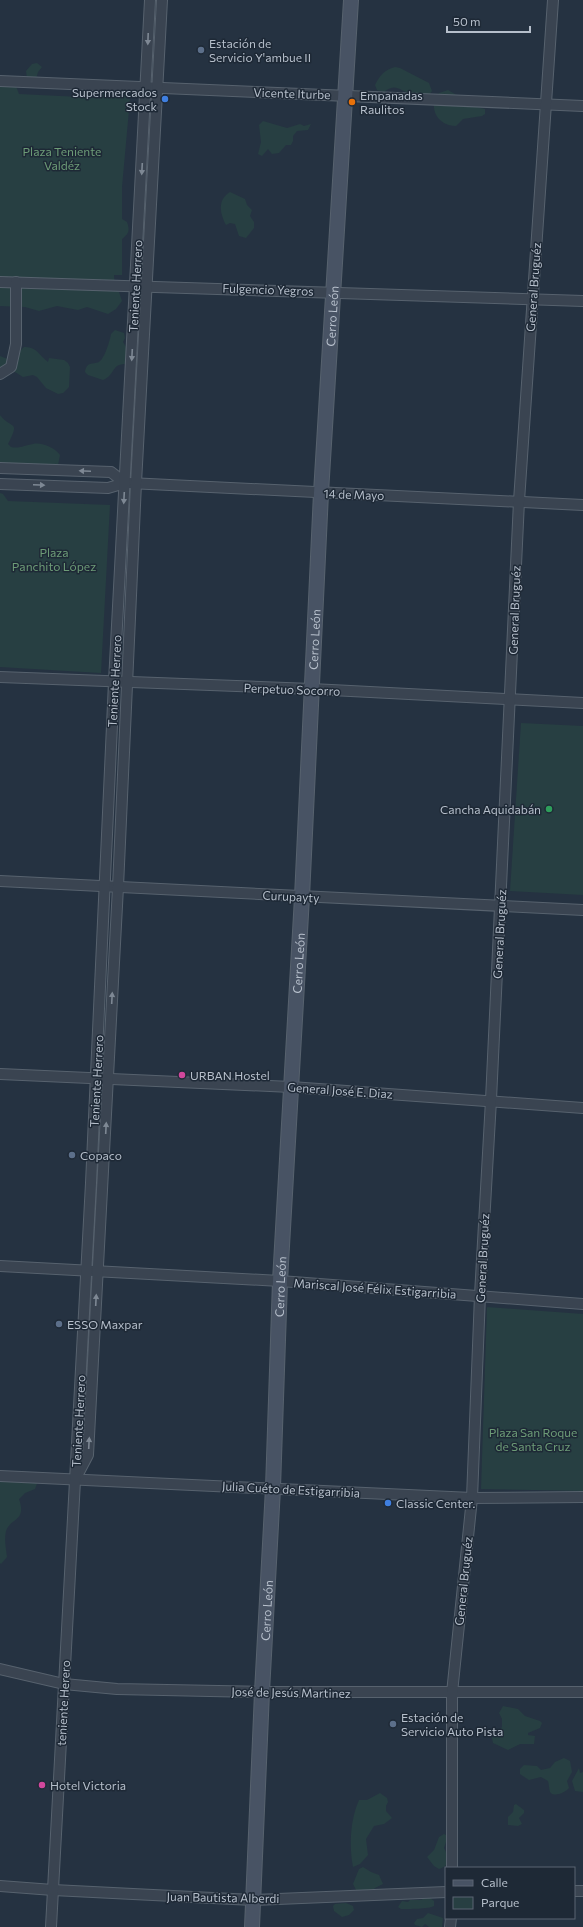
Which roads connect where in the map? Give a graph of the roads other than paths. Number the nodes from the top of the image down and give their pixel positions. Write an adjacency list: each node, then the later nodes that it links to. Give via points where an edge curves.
1 (150, 0): 6 (street, Teniente Herrero, one-way to 6)
2 (162, 0): 7 (street, Teniente Herrero)
3 (351, 0): 8 (street, Cerro León)
4 (553, 0): 9 (street, General Bruguéz)
5 (0, 81): 6 (street, Vicente Iturbe)
6 (146, 88): 7 (street, Vicente Iturbe); 11 (street, Teniente Herrero, one-way to 11)
7 (157, 89): 8 (street, Vicente Iturbe); 12 (street, Teniente Herrero)
8 (345, 95): 9 (street, Vicente Iturbe); 17 (street, Cerro León)
9 (545, 104): 10 (street, Vicente Iturbe); 18 (street, General Bruguéz)
10 (583, 106)
11 (141, 187): 12 (street); 15 (street, Teniente Herrero)
12 (152, 188): 16 (street, Teniente Herrero)
13 (0, 282): 14 (street, Fulgencio Yegros)
14 (16, 282): 15 (street, Fulgencio Yegros); 20 (street, via 16,344 11,367)
15 (135, 285): 16 (street, Fulgencio Yegros); 21 (street, Teniente Herrero, one-way to 21)
16 (147, 286): 17 (street, Fulgencio Yegros); 22 (street, Teniente Herrero)
17 (334, 292): 18 (street, Fulgencio Yegros); 27 (street, Cerro León)
18 (532, 299): 19 (street, Fulgencio Yegros); 28 (street, General Bruguéz)
19 (583, 301)
20 (0, 374)
21 (130, 384): 22 (street); 24 (street, Teniente Herrero)
22 (141, 385): 25 (street, Teniente Herrero)
23 (0, 468): 24 (street, one-way to 23, via 111,472)
24 (125, 483): 25 (street, 14 de Mayo); 26 (street, 14 de Mayo, one-way to 24, via 108,488); 30 (street, Teniente Herrero, one-way to 30)
25 (136, 483): 27 (street, 14 de Mayo); 31 (street, Teniente Herrero)
26 (0, 484)
27 (321, 493): 28 (street, 14 de Mayo); 35 (street, Cerro León)
28 (519, 501): 29 (street, 14 de Mayo); 36 (street, General Bruguéz)
29 (583, 505)
30 (120, 581): 31 (street); 33 (street, Teniente Herrero)
31 (131, 582): 34 (street, Teniente Herrero)
32 (0, 677): 33 (street, Perpetuo Socorro)
33 (114, 682): 34 (street, Perpetuo Socorro); 38 (street, Teniente Herrero)
34 (127, 683): 35 (street, Perpetuo Socorro); 39 (street, Teniente Herrero)
35 (312, 689): 36 (street, Perpetuo Socorro); 43 (street, Cerro León)
36 (511, 699): 37 (street, Perpetuo Socorro); 44 (street, General Bruguéz)
37 (583, 704)
38 (110, 781): 39 (street); 41 (street, Teniente Herrero)
39 (122, 782): 42 (street, Teniente Herrero)
40 (0, 881): 41 (street, Curupayty)
41 (105, 887): 42 (street, Curupayty); 46 (street, Teniente Herrero)
42 (118, 888): 43 (street, Curupayty); 47 (street, Teniente Herrero)
43 (302, 897): 44 (street, Curupayty); 51 (street, Cerro León)
44 (500, 905): 45 (street, Curupayty); 52 (street, General Bruguéz)
45 (583, 910)
46 (101, 979): 47 (street); 49 (street, Teniente Herrero)
47 (113, 980): 50 (street, Teniente Herrero, one-way to 47)
48 (0, 1074): 49 (street, General José E. Diaz)
49 (96, 1080): 50 (street, General José E. Diaz); 54 (street, Teniente Herrero)
50 (108, 1080): 51 (street, General José E. Diaz); 55 (street, Teniente Herrero, one-way to 50)
51 (291, 1087): 52 (street, General José E. Diaz); 59 (street, Cerro León)
52 (491, 1100): 53 (street, General José E. Diaz); 60 (street, General Bruguéz)
53 (583, 1108)
54 (91, 1183): 55 (street); 57 (street, Teniente Herrero)
55 (103, 1183): 58 (street, Teniente Herrero)
56 (0, 1266): 57 (street, Mariscal José Félix Estigarribia)
57 (86, 1272): 58 (street, Mariscal José Félix Estigarribia); 63 (street, Teniente Herrero)
58 (98, 1272): 59 (street, Mariscal José Félix Estigarribia); 63 (street, Teniente Herrero, one-way to 58, via 88,1455)
59 (280, 1281): 60 (street, Mariscal José Félix Estigarribia); 64 (street, Cerro León)
60 (480, 1295): 61 (street, Mariscal José Félix Estigarribia); 66 (street, General Bruguéz)
61 (583, 1304)
62 (0, 1476): 63 (street, Julia Cuéto de Estigarribia)
63 (76, 1479): 64 (street, Julia Cuéto de Estigarribia); 68 (street, teniente Herero)
64 (273, 1488): 66 (street, Julia Cuéto de Estigarribia); 69 (street, Cerro León)
65 (583, 1497): 66 (street, Julia Cuéto de Estigarribia)
66 (472, 1498): 71 (street, General Bruguéz)
67 (0, 1669): 68 (street, José de Jesús Martinez)
68 (64, 1684): 69 (street, José de Jesús Martinez, via 117,1689); 74 (street, teniente Herero)
69 (262, 1692): 71 (street, José de Jesús Martinez); 76 (street, Cerro León)
70 (583, 1692): 71 (street, José de Jesús Martinez)
71 (452, 1693): 72 (street, General Bruguéz)
72 (452, 1867)
73 (0, 1886): 74 (street, Juan Bautista Alberdi)
74 (53, 1890): 76 (street, Juan Bautista Alberdi); 77 (street, teniente Herero)
75 (445, 1892): 76 (street, Juan Bautista Alberdi)
76 (253, 1900): 78 (street, Cerro León)
77 (51, 1927)
78 (252, 1927)

